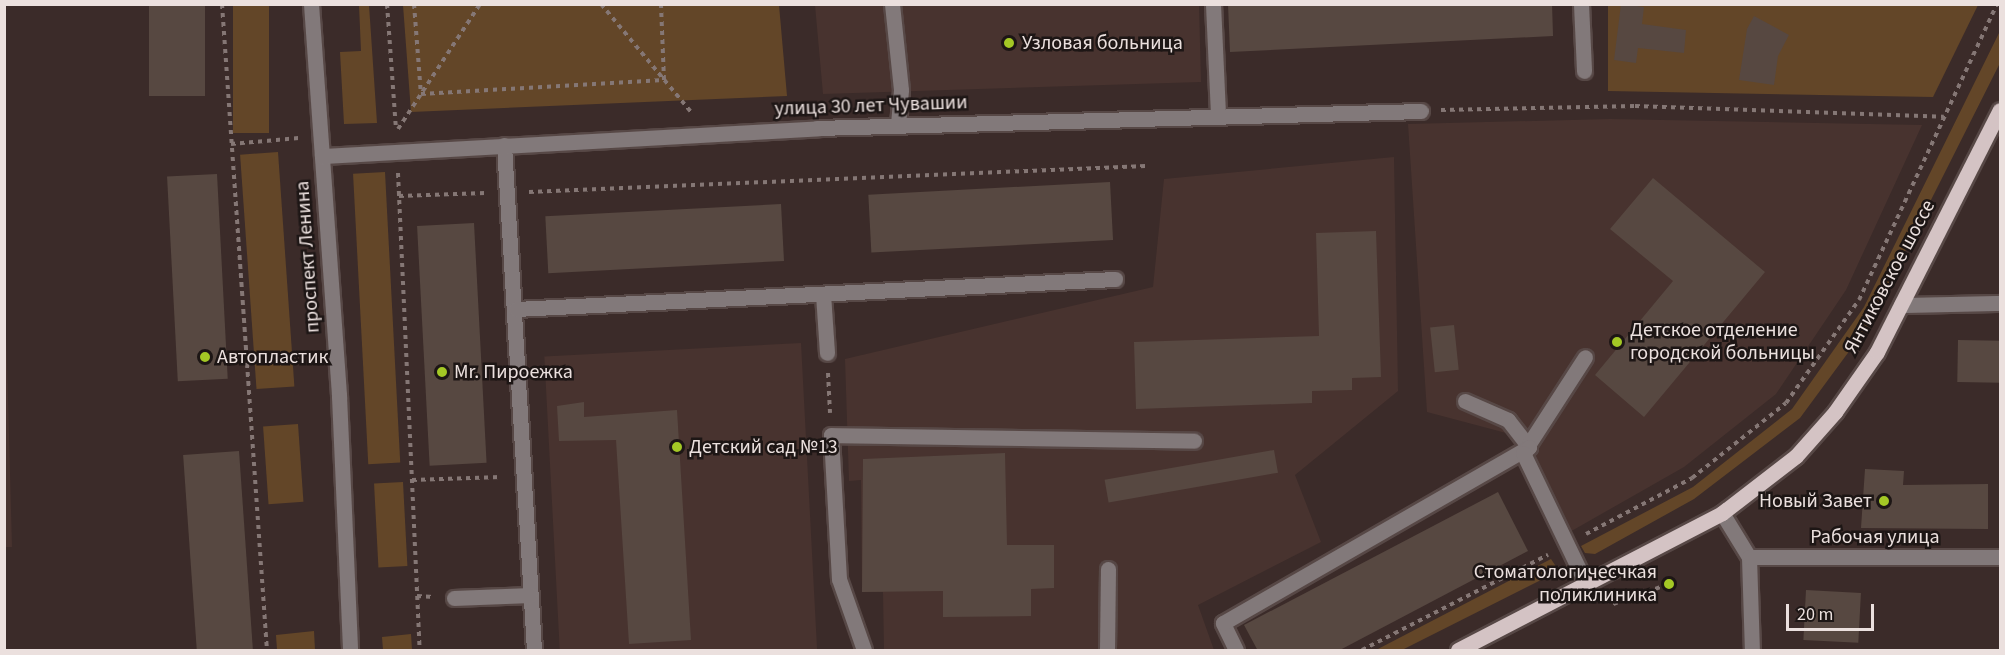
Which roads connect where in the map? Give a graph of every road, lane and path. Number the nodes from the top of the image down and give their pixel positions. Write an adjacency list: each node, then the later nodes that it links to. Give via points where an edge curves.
1 (222, 4): 48 (path)
2 (311, 4): 23 (street, проспект Ленина)
3 (387, 4): 14 (path, via 396,132)
4 (414, 4): 14 (path)
5 (480, 4): 14 (path)
6 (601, 4): 13 (path)
7 (661, 4): 13 (path)
8 (892, 4): 20 (street, via 901,90)
9 (1213, 4): 17 (street)
10 (1581, 4): 12 (street)
11 (1997, 4): 19 (path)
12 (1584, 71)
13 (664, 80): 14 (path); 18 (path)
14 (421, 94)
15 (2001, 110): 30 (main road, Янтиковское шоссе)
16 (1421, 111): 17 (street, улица 30 лет Чувашии); 19 (path, via 1635,105)
17 (1218, 114): 20 (street, улица 30 лет Чувашии)
18 (695, 117)
19 (1944, 117): 41 (path, via 1859,300 1786,402 1692,478)
20 (898, 126): 21 (street, улица 30 лет Чувашии)
21 (504, 145): 22 (street, улица 30 лет Чувашии); 25 (street)
22 (397, 151): 23 (street, улица 30 лет Чувашии); 26 (path)
23 (322, 156): 49 (street, проспект Ленина, via 339,396)
24 (1145, 166): 25 (path)
25 (507, 192): 26 (path); 31 (street)
26 (399, 196): 39 (path)
27 (1115, 279): 28 (street)
28 (824, 294): 31 (street); 32 (street)
29 (2001, 303): 30 (street)
30 (1901, 305): 40 (main road, Янтиковское шоссе, via 1878,352 1835,412 1796,456)
31 (516, 309): 38 (street)
32 (827, 353): 35 (path)
33 (1585, 357): 37 (street)
34 (1466, 400): 37 (street, via 1508,420)
35 (831, 435): 36 (street); 52 (street, via 839,579)
36 (1194, 441)
37 (1529, 447): 41 (street, via 1523,453); 54 (street, via 1223,623)
38 (523, 477): 39 (path); 46 (street)
39 (412, 480): 50 (path)
40 (1722, 513): 42 (street); 45 (main road, Янтиковское шоссе)
41 (1565, 546): 45 (street); 55 (path)
42 (1749, 557): 43 (street, Рабочая улица); 57 (street)
43 (2001, 558)
44 (1108, 569): 53 (street)
45 (1587, 586): 56 (main road, Янтиковское шоссе)
46 (530, 595): 47 (street); 51 (street)
47 (454, 598)
48 (267, 651)
49 (350, 651)
50 (420, 651)
51 (534, 651)
52 (864, 651)
53 (1107, 651)
54 (1236, 651)
55 (1362, 651)
56 (1458, 651)
57 (1752, 651)

